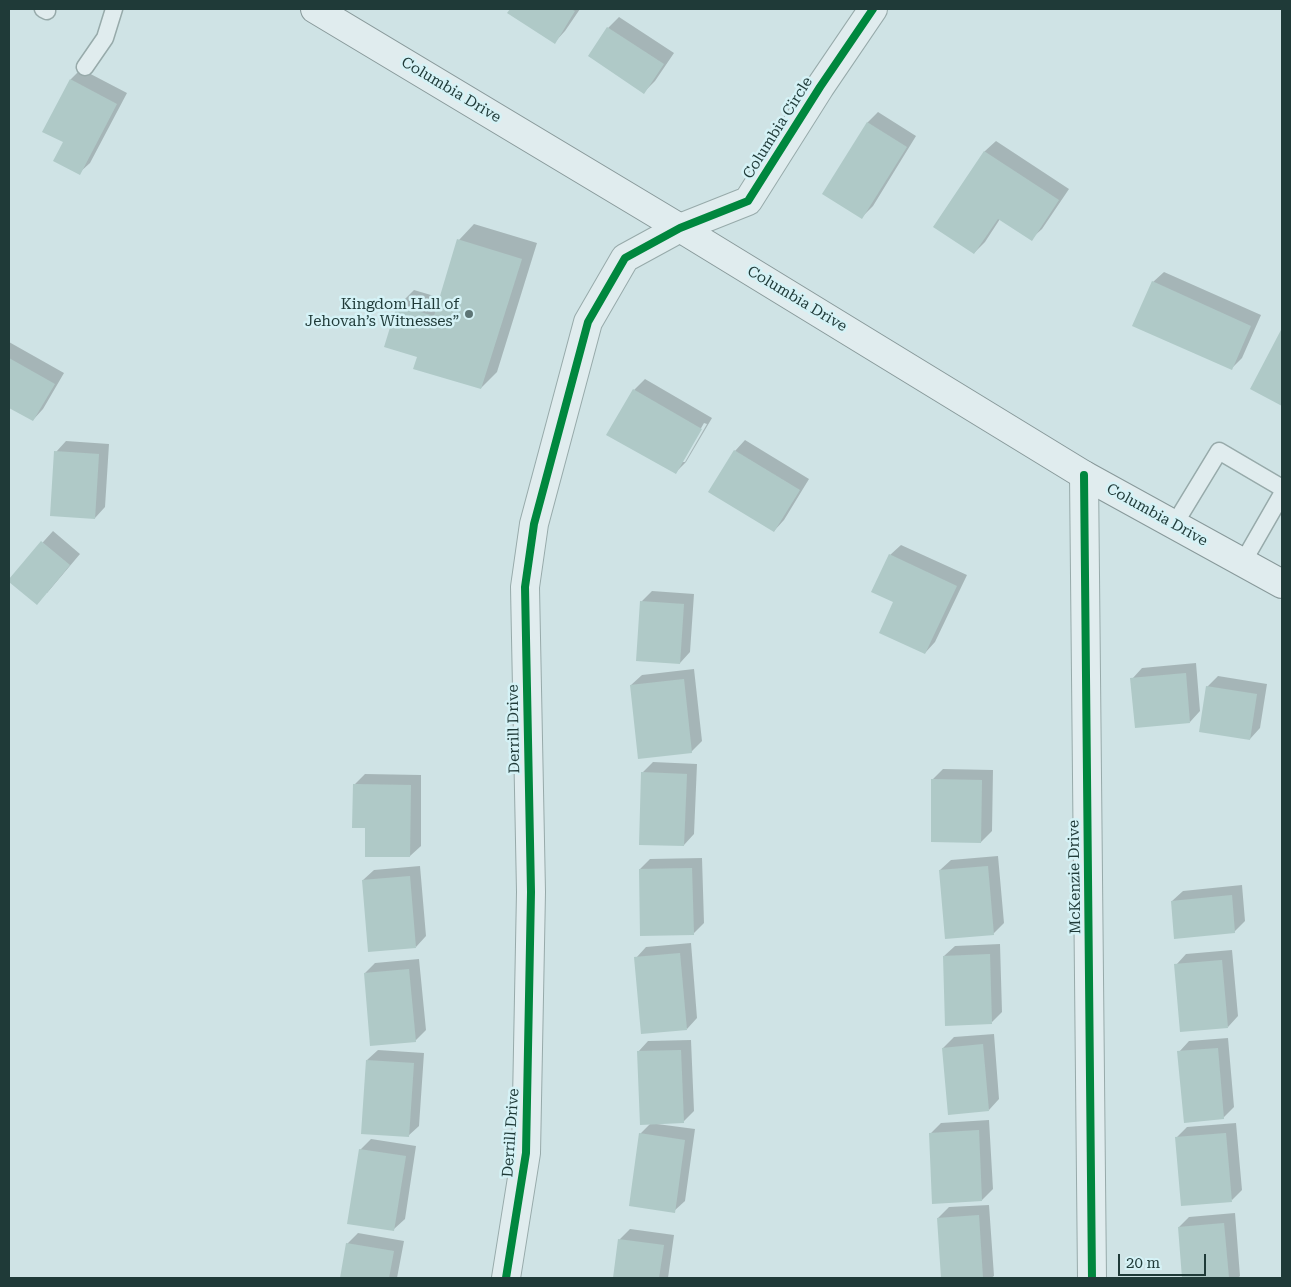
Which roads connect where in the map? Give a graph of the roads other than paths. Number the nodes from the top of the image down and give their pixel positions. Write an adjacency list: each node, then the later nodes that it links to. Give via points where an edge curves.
1 (114, 9): 4 (lane, via 105,38)
2 (316, 9): 5 (street, Columbia Drive)
3 (873, 9): 5 (street, Columbia Circle, via 748,201)
4 (85, 67)
5 (680, 228): 6 (street, Columbia Drive); 12 (street, Derrill Drive, via 625,258 588,322 534,524 525,587 531,892 526,1153)
6 (1084, 474): 9 (street, Columbia Drive); 13 (street, McKenzie Drive)
7 (1282, 488): 9 (lane, via 1218,451)
8 (1282, 494): 10 (lane)
9 (1174, 524): 10 (street, Columbia Drive)
10 (1243, 562): 11 (street, Columbia Drive)
11 (1282, 584)
12 (506, 1278)
13 (1092, 1278)

